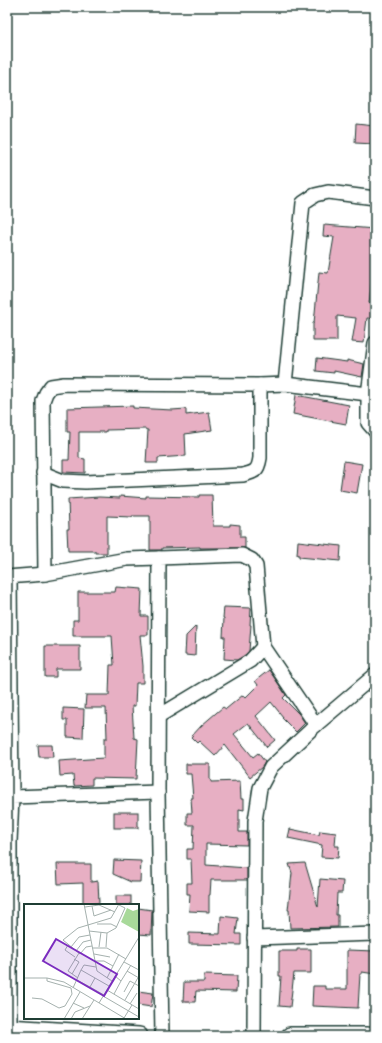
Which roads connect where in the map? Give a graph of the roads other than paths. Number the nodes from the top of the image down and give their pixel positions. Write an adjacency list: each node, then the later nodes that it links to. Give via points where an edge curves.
1 (375, 198): 3 (street, via 328,192 315,195 303,203)
2 (375, 345): 5 (street)
3 (285, 384): 4 (street); 5 (street)
4 (260, 385): 7 (street, via 51,386 43,401); 7 (street, via 260,458 259,467 254,473 85,482 63,482)
5 (368, 394): 6 (street, via 368,423)
6 (375, 431)
7 (43, 473): 9 (street)
8 (159, 558): 9 (street, via 127,559); 11 (street, via 242,555 252,560 256,566); 13 (street)
9 (45, 574): 10 (street)
10 (8, 577): 16 (street)
11 (263, 647): 13 (street, via 250,661); 14 (street)
12 (375, 675): 14 (street)
13 (159, 716): 15 (street)
14 (316, 726): 18 (street, via 271,767 260,788 255,821)
15 (158, 792): 16 (street); 22 (street)
16 (12, 797): 19 (street)
17 (375, 934): 18 (street)
18 (254, 938): 23 (street)
19 (8, 1028): 20 (street)
20 (102, 1035): 21 (street)
21 (139, 1036)
22 (162, 1036)
23 (254, 1036)
24 (290, 1036): 25 (street)
25 (333, 1036): 26 (street)
26 (368, 1036)

